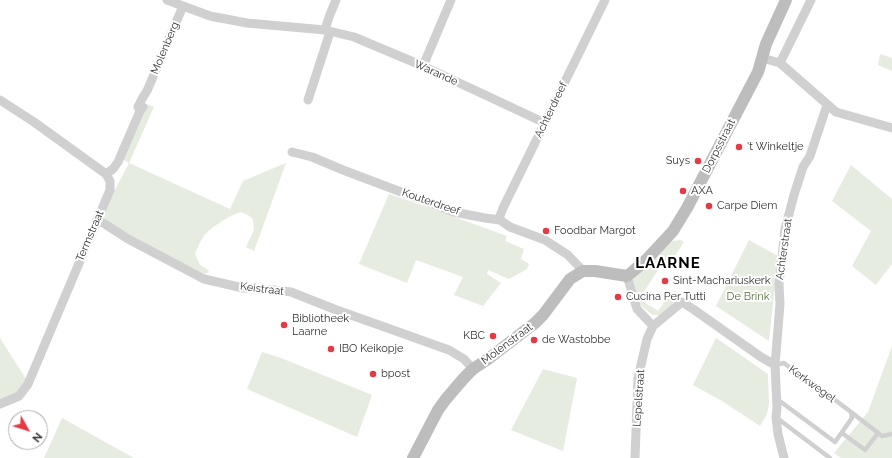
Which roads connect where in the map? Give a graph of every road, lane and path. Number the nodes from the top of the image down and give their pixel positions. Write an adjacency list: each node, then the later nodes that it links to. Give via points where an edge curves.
1 (167, 0): 7 (street, Warande)
2 (336, 0): 8 (street)
3 (451, 0): 11 (street)
4 (605, 0): 15 (street, Achterdreef)
5 (786, 0): 9 (street, Dorpsstraat)
6 (811, 0): 10 (street)
7 (183, 6): 8 (street, Warande, via 210,16 247,23); 18 (street, Molenberg, via 147,91 143,95 138,107 140,111 118,162)
8 (327, 31): 11 (street, Warande, via 354,37); 13 (street)
9 (762, 58): 10 (street); 22 (street, Dorpsstraat, via 758,72 673,231)
10 (780, 63): 14 (street)
11 (423, 66): 15 (street, Warande)
12 (0, 100): 18 (street)
13 (308, 100)
14 (827, 105): 16 (street, via 836,112); 24 (street, Achterstraat, via 810,156 803,167 785,230)
15 (545, 123): 20 (street, Achterdreef, via 503,208)
16 (892, 128)
17 (292, 152): 20 (street, Kouterdreef, via 312,157 454,212)
18 (106, 174): 19 (street, Termstraat, via 110,181 110,190)
19 (97, 220): 25 (street, Keistraat, via 204,279 243,288 291,292 449,350 464,358); 27 (street, Termstraat, via 28,384 19,396)
20 (500, 220): 21 (street, Kouterdreef, via 510,227 545,240 568,255)
21 (583, 271): 22 (street); 25 (street, Molenstraat, via 570,279 535,323)
22 (627, 276): 23 (street, via 637,309)
23 (653, 326): 24 (street, Kerkwegel, via 682,302); 34 (street, Lepelstraat, via 647,339 638,378)
24 (775, 365): 26 (street, Achterstraat); 28 (lane, Kerkwegel, via 784,363)
25 (473, 368): 33 (street, Molenstraat, via 446,398)
26 (777, 399): 29 (street, Achterstraat); 30 (lane, via 835,442)
27 (0, 404)
28 (851, 412): 30 (lane, via 852,418); 31 (lane, Kerkwegel)
29 (776, 417): 35 (street, Achterstraat); 36 (lane)
30 (842, 432): 31 (lane, via 865,450)
31 (878, 433): 32 (lane, via 882,436)
32 (892, 434)
33 (413, 458)
34 (635, 458)
35 (784, 458)
36 (830, 458)

